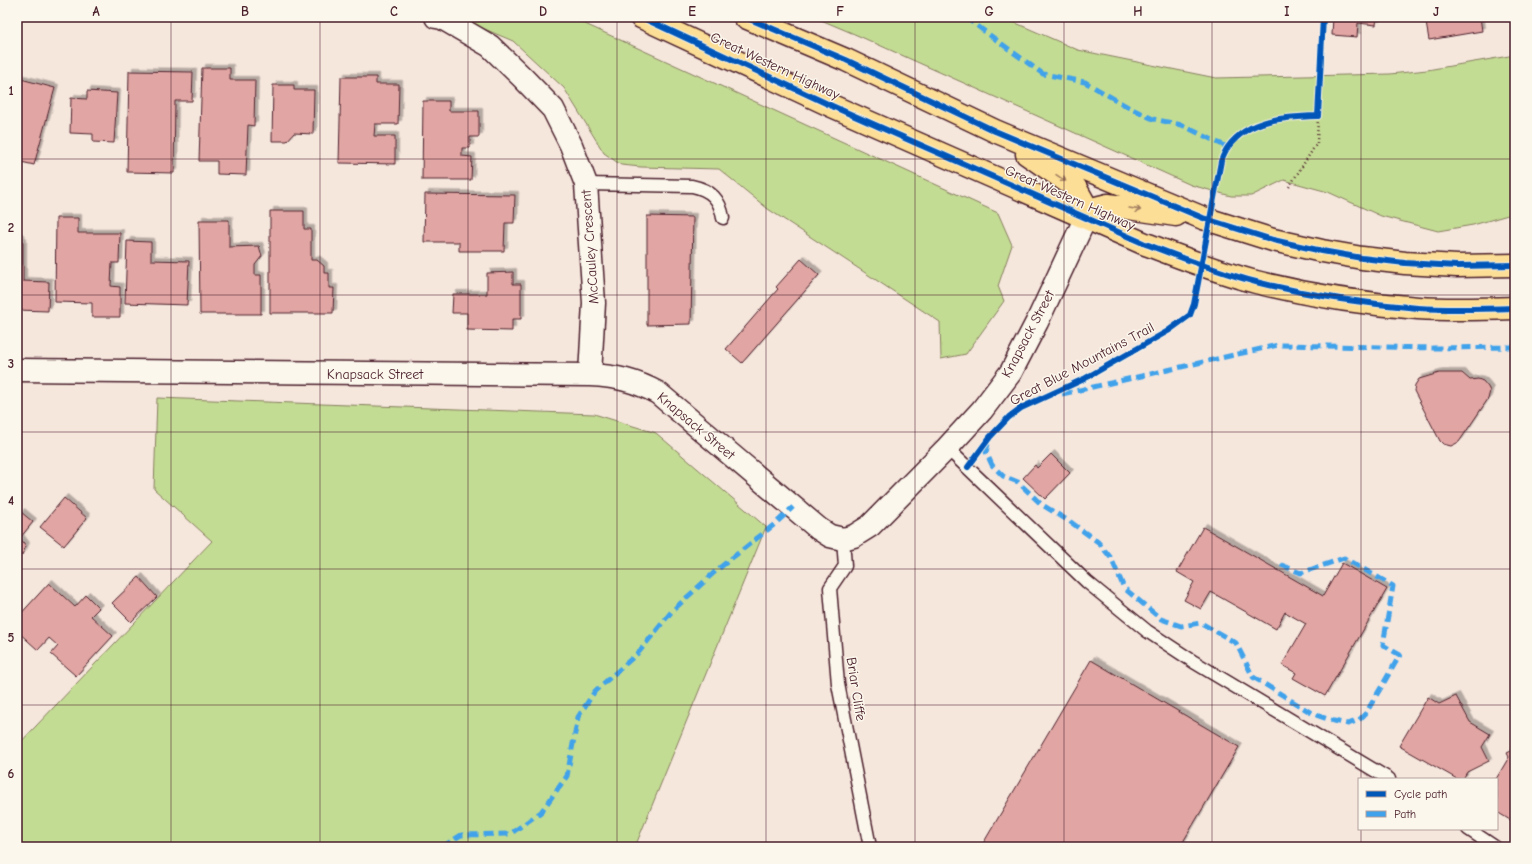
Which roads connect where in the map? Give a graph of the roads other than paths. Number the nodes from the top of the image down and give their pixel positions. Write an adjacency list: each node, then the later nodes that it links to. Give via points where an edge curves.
1 (436, 17): 5 (street, McCauley Crescent, via 490,46 552,109 571,145)
2 (641, 17): 6 (highway, Great Western Highway, via 832,106)
3 (745, 17): 4 (highway, via 846,60)
4 (995, 131): 6 (highway, one-way to 6, via 1075,187 1084,203); 8 (highway)
5 (586, 184): 7 (lane, via 702,188 714,196); 12 (street, McCauley Crescent, via 594,303)
6 (1086, 217): 8 (highway, one-way to 8, via 1096,208 1108,205); 10 (highway, Great Western Highway, via 1193,262 1295,291 1398,306 1468,310); 13 (street, Knapsack Street, via 1011,372 982,410)
7 (723, 218)
8 (1203, 218): 9 (highway, via 1273,240 1362,258 1457,266)
9 (1515, 265)
10 (1515, 308)
11 (17, 370): 12 (street, Knapsack Street)
12 (590, 375): 14 (street, Knapsack Street, via 629,380 658,393 819,529 830,536)
13 (947, 448): 14 (street, Knapsack Street, via 870,526 854,536); 15 (lane, via 1087,582 1147,631)
14 (843, 539): 17 (lane, Briar Cliffe, via 845,566 830,588 838,684)
15 (1387, 778)
16 (1470, 830): 18 (lane)
17 (870, 847)
18 (1495, 847)

